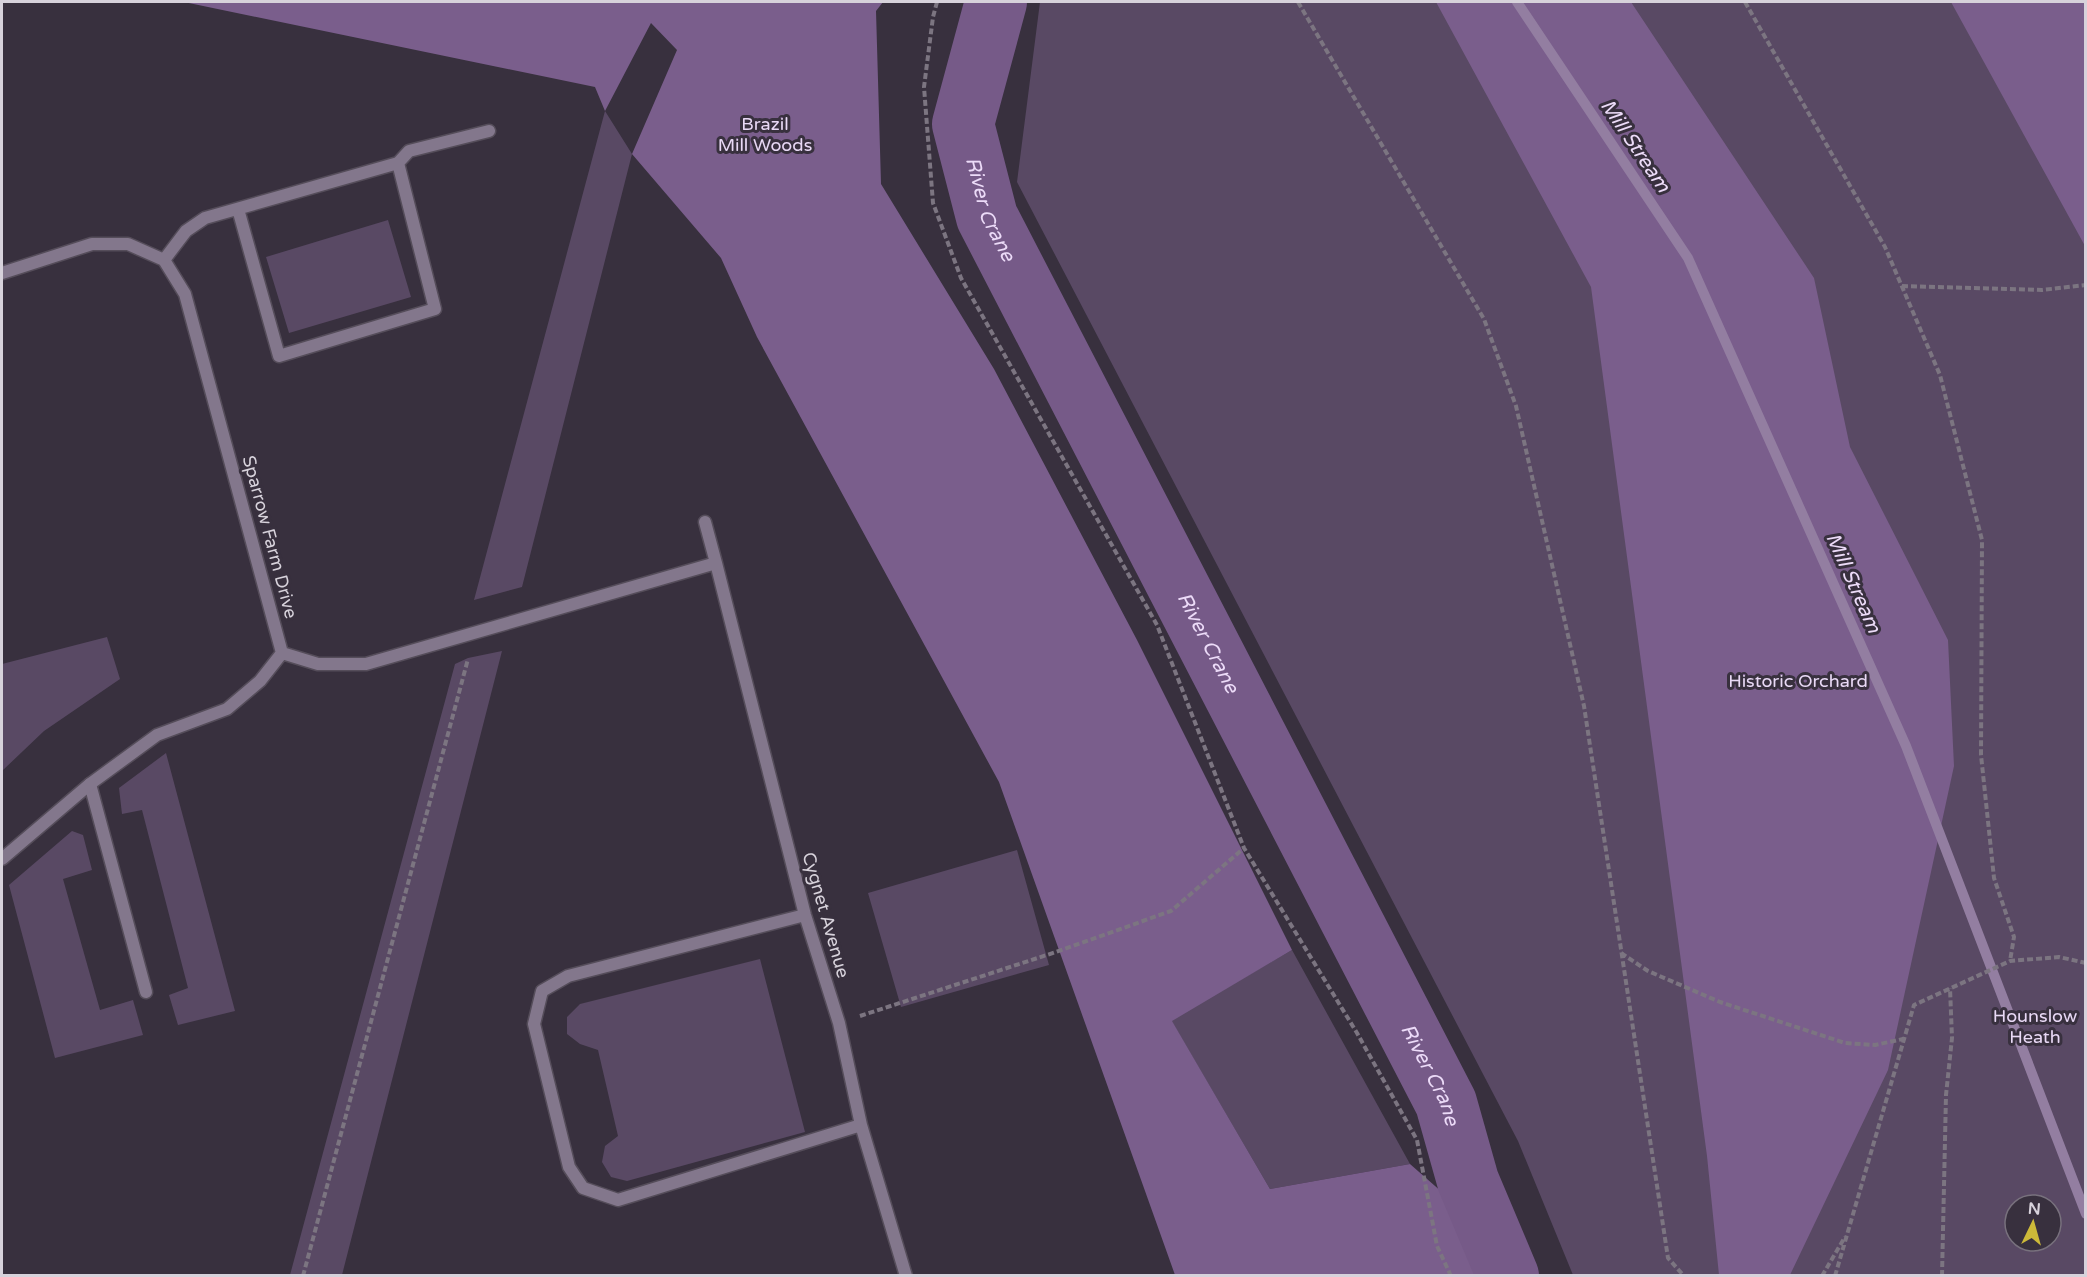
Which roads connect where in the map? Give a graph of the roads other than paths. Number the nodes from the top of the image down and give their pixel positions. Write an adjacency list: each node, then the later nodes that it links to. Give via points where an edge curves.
1 (489, 131): 2 (street, via 409,151)
2 (398, 163): 3 (street); 3 (street, via 435,309 279,356)
3 (238, 209): 4 (street, via 205,218 186,231)
4 (164, 261): 5 (street, via 128,244 92,244); 8 (street, Sparrow Farm Drive, via 185,294)
5 (2, 273)
6 (705, 522): 7 (street, Cygnet Avenue)
7 (716, 563): 8 (street, via 366,664 318,664); 11 (street, Cygnet Avenue)
8 (282, 653): 9 (street, via 260,681 227,709 157,735)
9 (90, 784): 10 (street); 12 (street)
10 (2, 859)
11 (805, 915): 13 (street, Cygnet Avenue, via 840,1023); 13 (street, via 568,976 542,991 534,1024 568,1167 583,1188 618,1200)
12 (146, 992)
13 (861, 1125): 14 (street, Cygnet Avenue)
14 (906, 1275)

